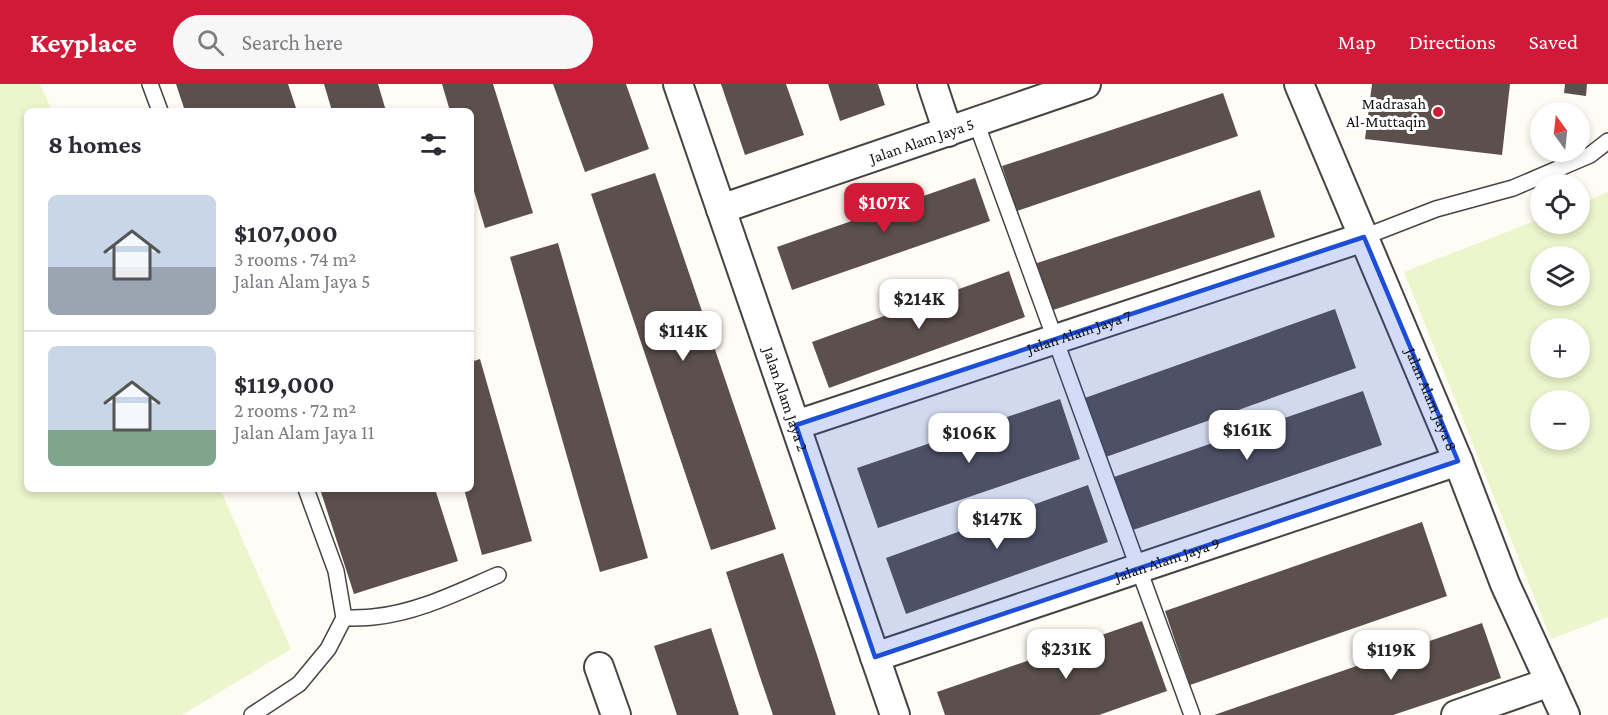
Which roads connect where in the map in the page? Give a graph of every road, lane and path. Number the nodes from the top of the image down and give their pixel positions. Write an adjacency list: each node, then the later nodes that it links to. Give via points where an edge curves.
1 (150, 84): 6 (lane)
2 (678, 84): 10 (street, Jalan Alam Jaya 2)
3 (932, 84): 8 (street)
4 (1086, 84): 7 (street, Jalan Alam Jaya 5)
5 (1299, 84): 11 (street, Jalan Alam Jaya 8)
6 (159, 108)
7 (976, 122): 8 (street, Jalan Alam Jaya 5); 12 (lane)
8 (948, 132): 10 (street, Jalan Alam Jaya 5)
9 (1608, 141): 11 (lane, via 1590,154 1514,188 1436,208)
10 (722, 209): 13 (street, Jalan Alam Jaya 2)
11 (1364, 237): 12 (street, Jalan Alam Jaya 7); 14 (street, Jalan Alam Jaya 8)
12 (1055, 339): 13 (street, Jalan Alam Jaya 7); 16 (lane)
13 (796, 425): 19 (street, Jalan Alam Jaya 2)
14 (1458, 461): 16 (street, Jalan Alam Jaya 9); 21 (street, Jalan Alam Jaya 8, via 1505,584)
15 (307, 492): 18 (lane, via 336,571)
16 (1139, 568): 19 (street, Jalan Alam Jaya 9); 25 (lane)
17 (498, 575): 18 (lane, via 428,605 372,618)
18 (344, 618): 22 (lane, via 328,649 299,684)
19 (875, 657): 24 (street, Jalan Alam Jaya 2)
20 (599, 667): 23 (street)
21 (1550, 682): 26 (street); 27 (street, Jalan Alam Jaya 8)
22 (252, 715)
23 (616, 715)
24 (895, 715)
25 (1192, 715)
26 (1456, 715)
27 (1565, 715)

